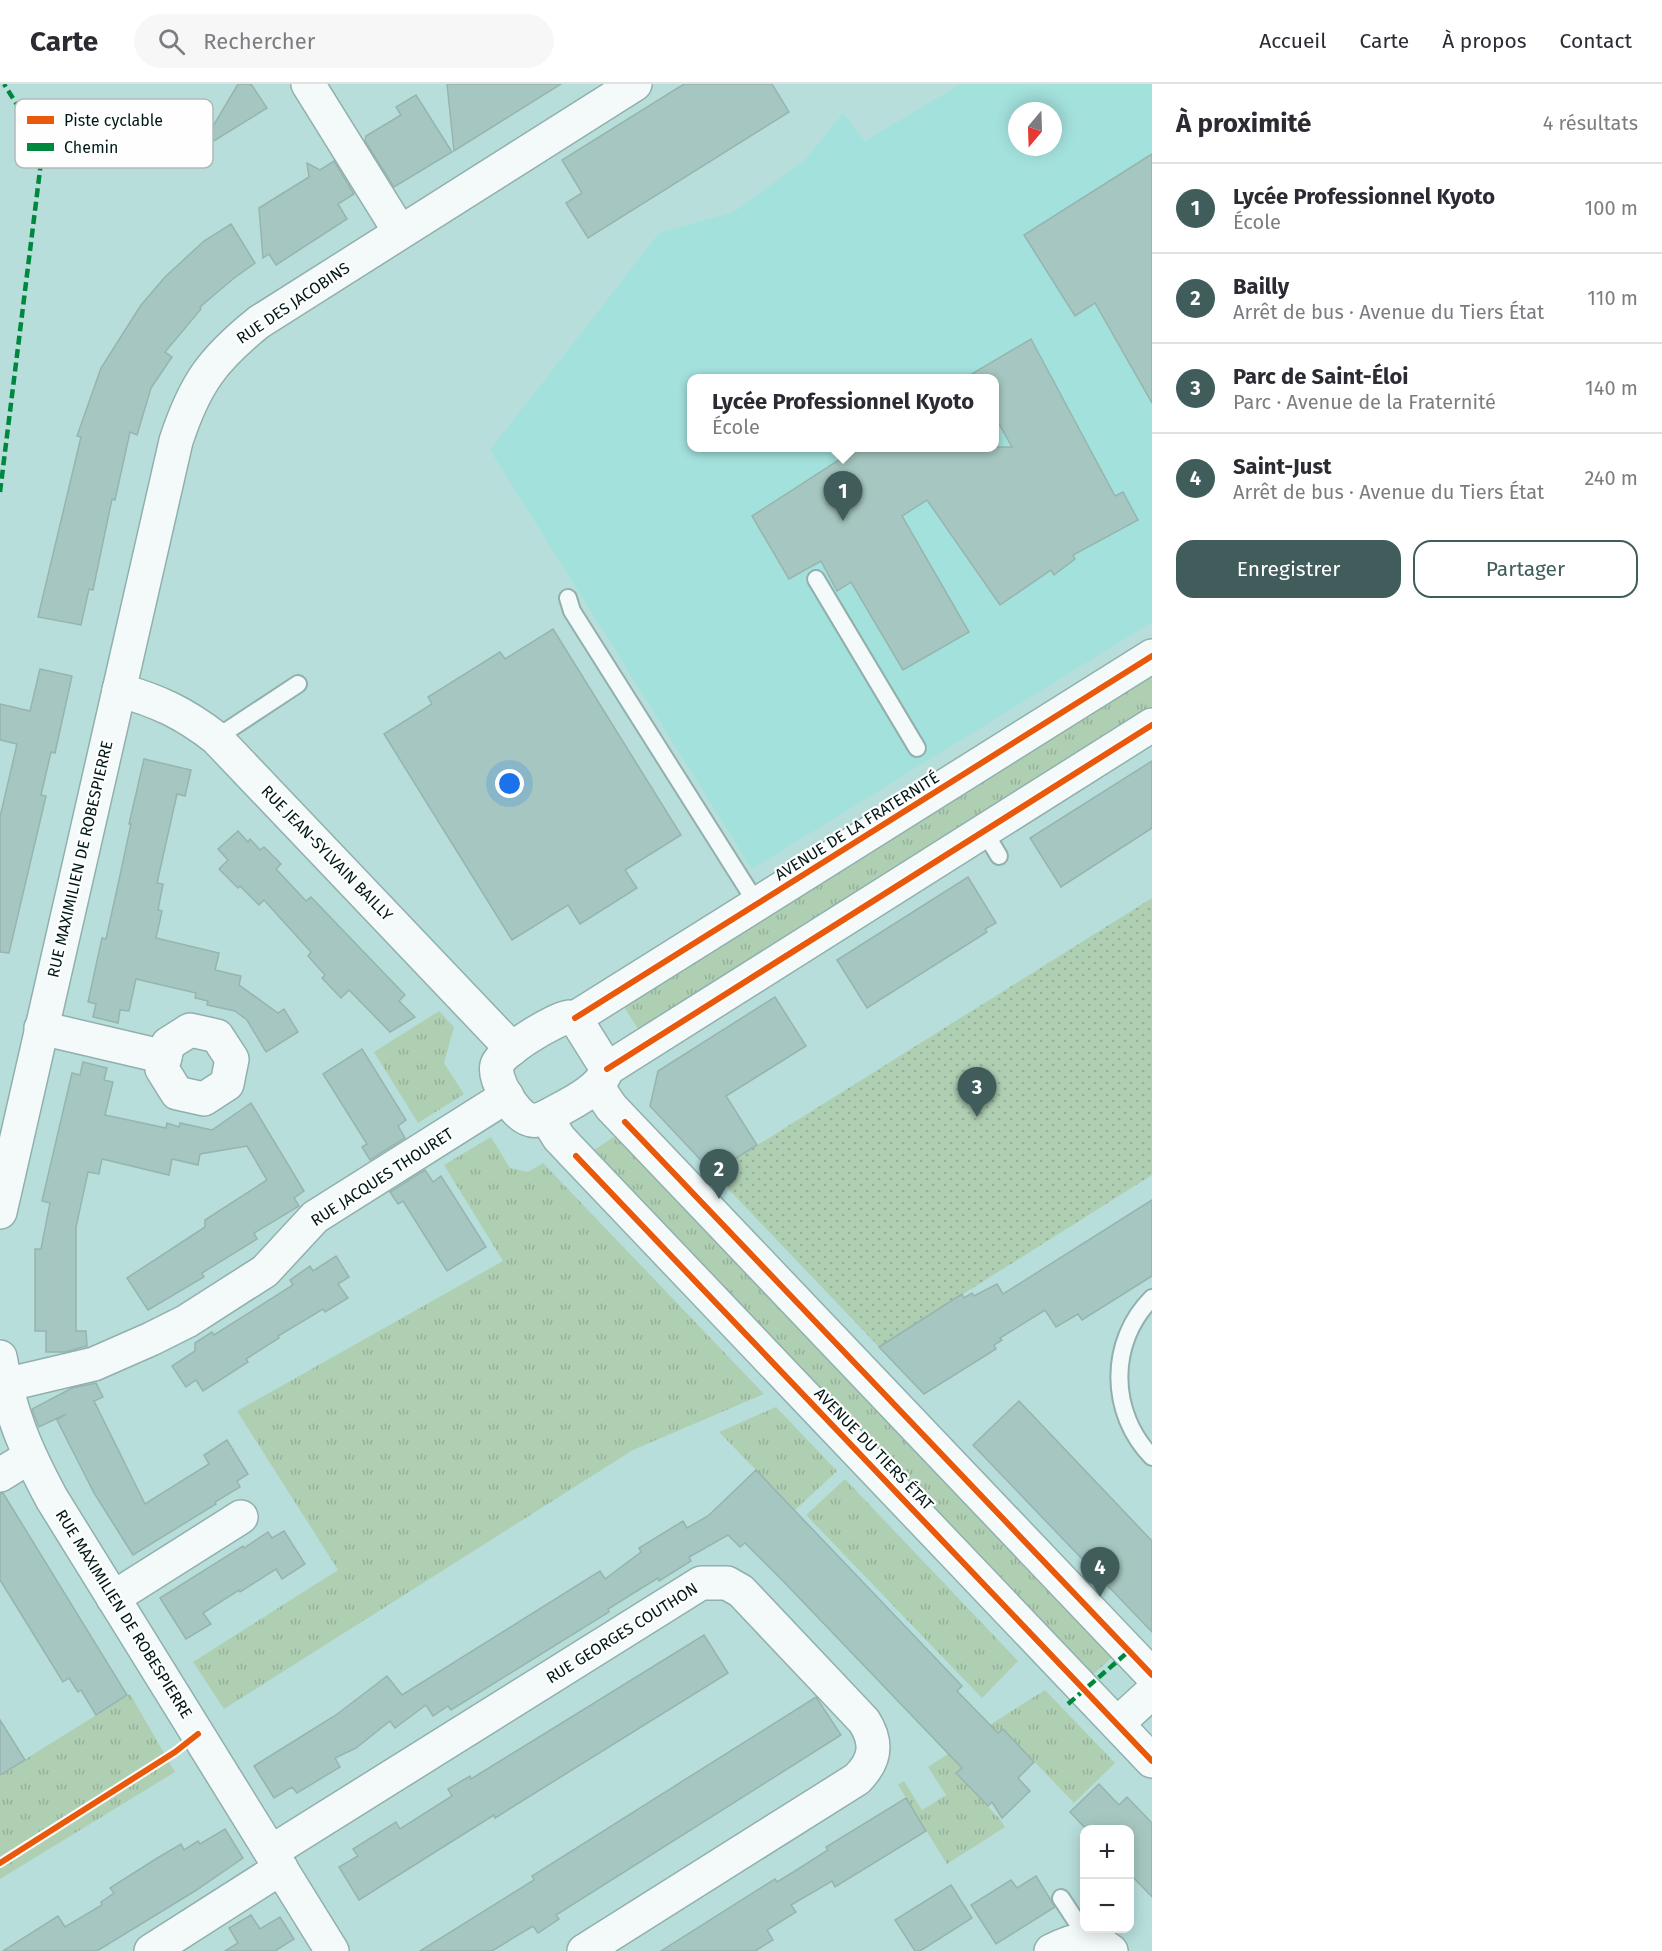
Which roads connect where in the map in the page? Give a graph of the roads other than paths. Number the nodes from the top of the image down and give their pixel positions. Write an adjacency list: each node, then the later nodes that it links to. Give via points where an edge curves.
1 (308, 84): 3 (street)
2 (635, 84): 3 (street, RUE DES JACOBINS)
3 (400, 232): 8 (street, RUE DES JACOBINS, via 259,321 230,345 196,390 176,441)
4 (816, 579): 11 (lane)
5 (568, 598): 12 (lane, via 572,611)
6 (1152, 656): 12 (street, AVENUE DE LA FRATERNITÉ)
7 (298, 684): 10 (lane)
8 (119, 690): 10 (street, RUE JEAN-SYLVAIN BAILLY, via 166,705); 14 (street, RUE MAXIMILIEN DE ROBESPIERRE)
9 (1152, 725): 17 (street, via 992,844)
10 (216, 738): 15 (street, RUE JEAN-SYLVAIN BAILLY)
11 (917, 747)
12 (757, 904): 13 (street, AVENUE DE LA FRATERNITÉ)
13 (575, 1018): 15 (street, via 562,1018); 17 (street)
14 (41, 1028): 16 (street); 20 (street, RUE MAXIMILIEN DE ROBESPIERRE)
15 (512, 1049): 18 (street, via 496,1066 498,1081)
16 (165, 1057)
17 (602, 1077): 19 (street); 28 (street, via 611,1107)
18 (507, 1096): 19 (street, via 522,1117); 22 (street, RUE JACQUES THOURET, via 315,1217 265,1271 187,1321 94,1364)
19 (546, 1117): 30 (street, AVENUE DU TIERS ÉTAT, via 559,1138)
20 (0, 1212)
21 (1152, 1298): 24 (lane, via 1126,1338 1119,1377 1126,1418)
22 (3, 1371): 23 (street, RUE MAXIMILIEN DE ROBESPIERRE, via 15,1422)
23 (29, 1457): 25 (street); 27 (street, RUE MAXIMILIEN DE ROBESPIERRE)
24 (1152, 1457)
25 (0, 1475)
26 (241, 1517): 27 (street)
27 (113, 1598): 32 (street, RUE MAXIMILIEN DE ROBESPIERRE)
28 (1152, 1674)
29 (1152, 1692): 30 (street)
30 (1117, 1724): 31 (street, AVENUE DU TIERS ÉTAT)
31 (1152, 1761)
32 (276, 1860): 35 (street, RUE GEORGES COUTHON); 36 (street, RUE MAXIMILIEN DE ROBESPIERRE); 37 (street, RUE GEORGES COUTHON, via 701,1583 727,1583 741,1591 864,1721 872,1733 871,1760 857,1779)
33 (1061, 1898): 34 (lane)
34 (1100, 1945): 38 (street, via 1074,1941)
35 (151, 1951)
36 (332, 1951)
37 (584, 1951)
38 (1051, 1951)

